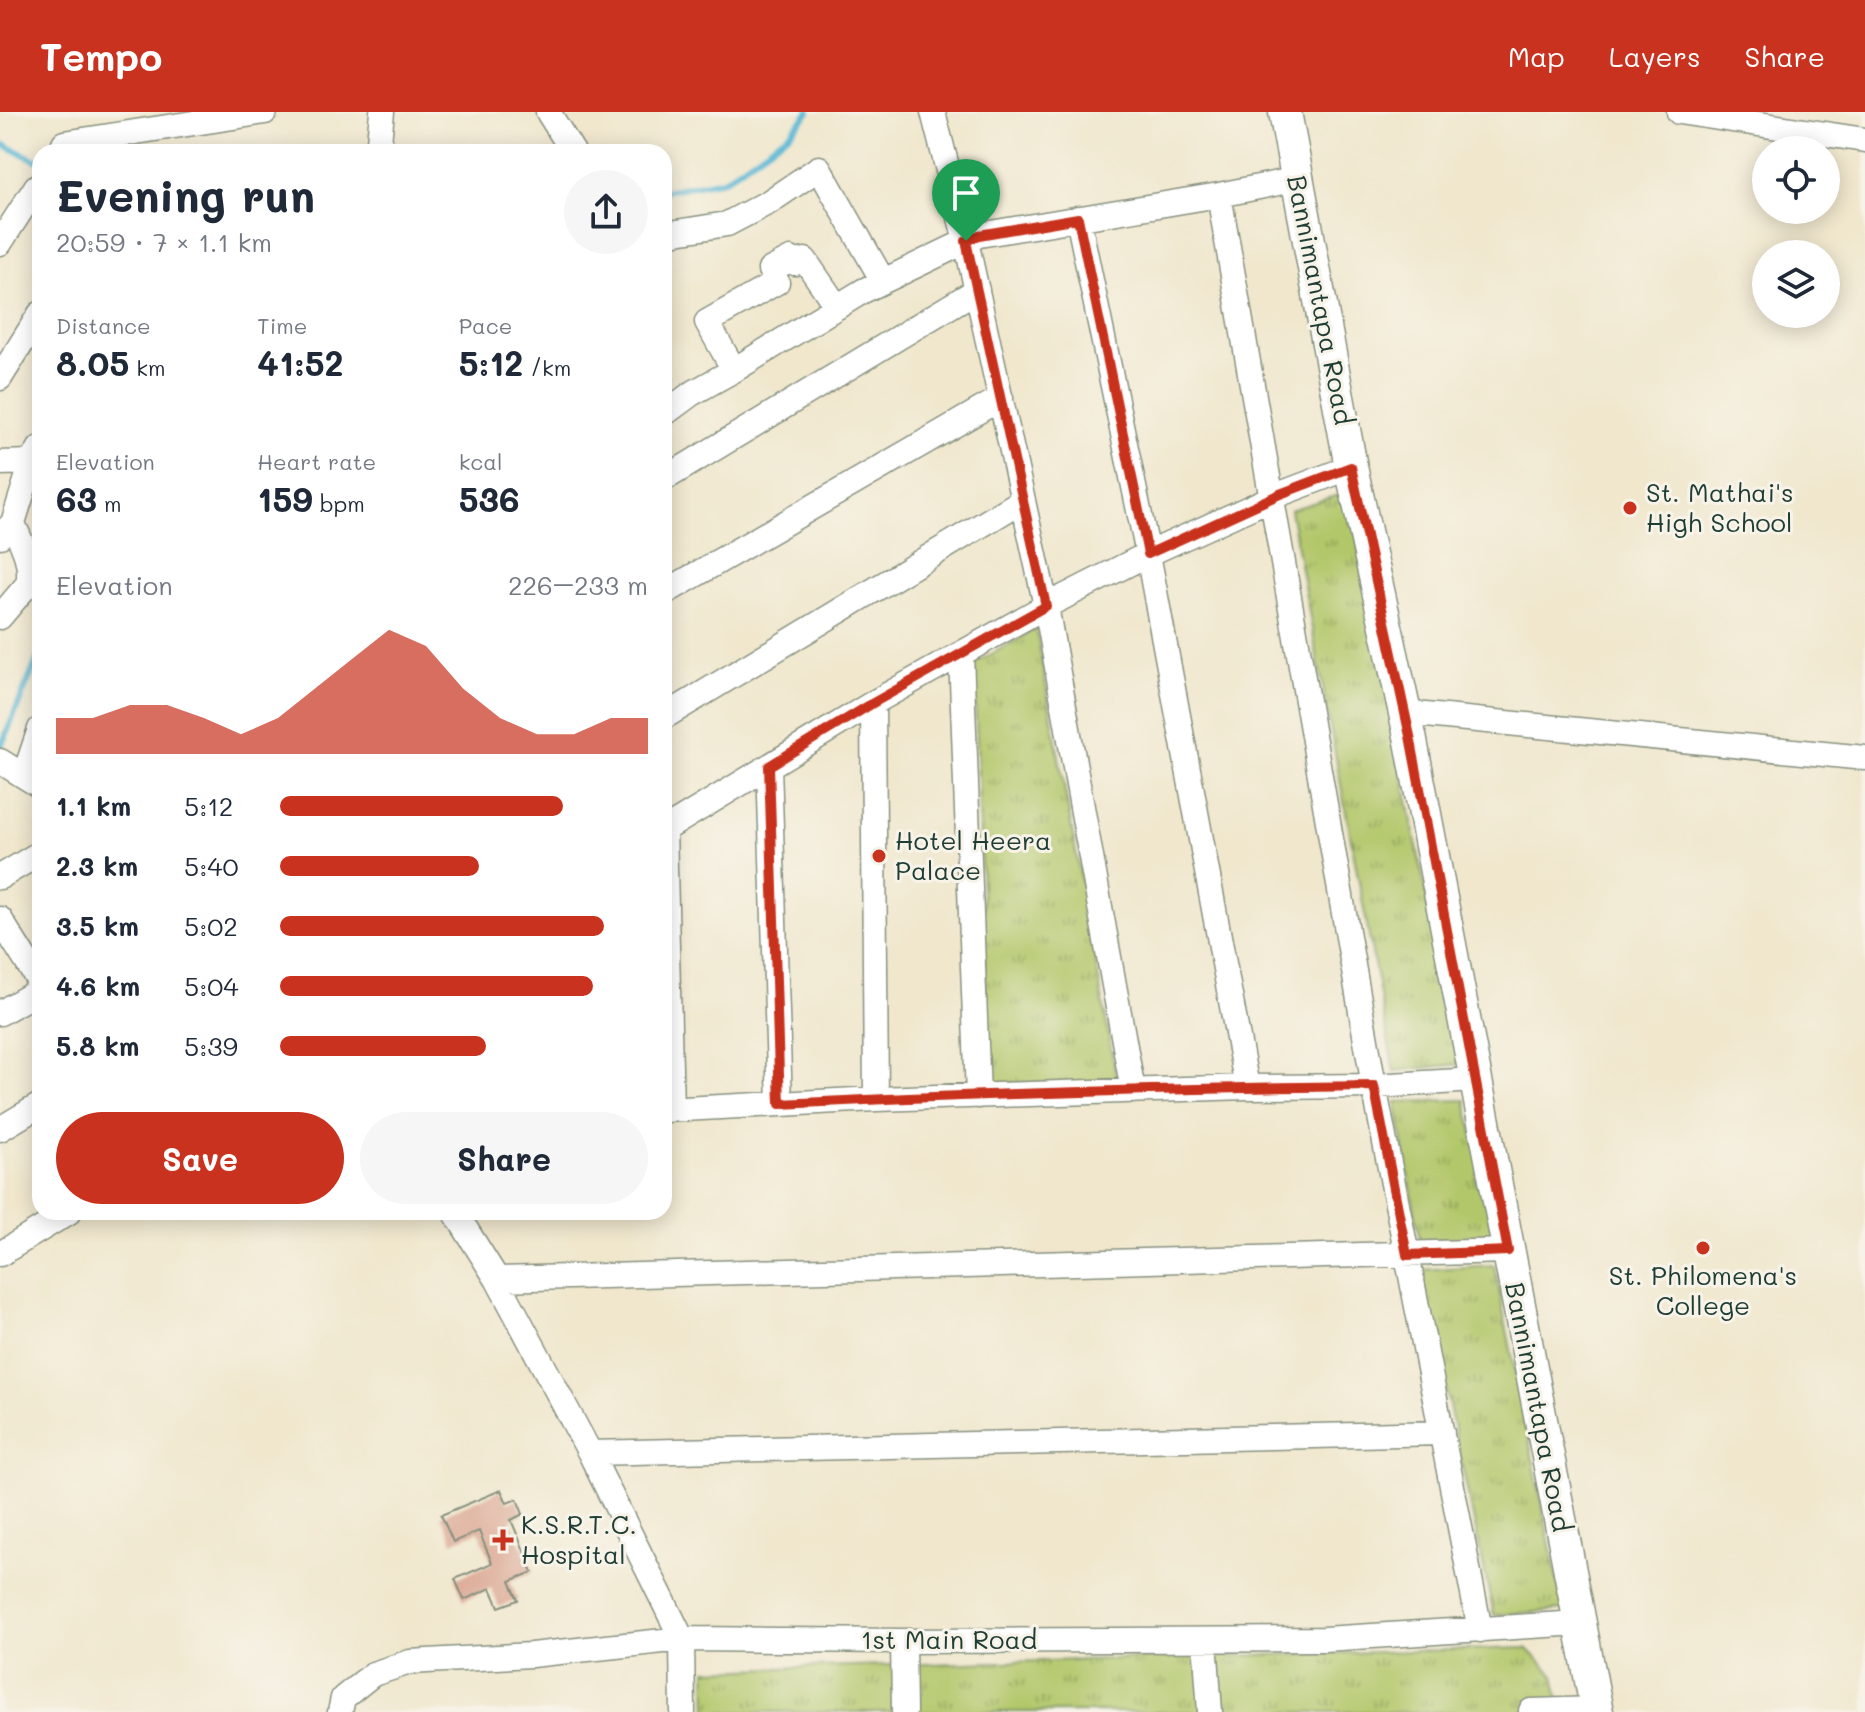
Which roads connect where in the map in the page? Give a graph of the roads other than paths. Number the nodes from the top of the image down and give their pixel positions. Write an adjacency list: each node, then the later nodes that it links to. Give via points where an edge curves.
1 (265, 112): 8 (street)
2 (382, 112): 9 (street)
3 (548, 112): 10 (street)
4 (933, 112): 16 (street)
5 (1285, 112): 11 (main road, Bannimantapa Road)
6 (1679, 112): 7 (street)
7 (1865, 140)
8 (64, 143)
9 (379, 144)
10 (568, 144)
11 (1298, 179): 13 (street); 29 (main road, Bannimantapa Road)
12 (32, 193): 17 (street)
13 (1219, 195): 14 (street); 31 (street)
14 (1078, 218): 16 (street); 34 (street)
15 (672, 233): 18 (street, via 727,224 819,168)
16 (966, 241): 18 (street); 19 (street)
17 (0, 243)
18 (883, 281): 20 (street)
19 (977, 290): 24 (street); 30 (street)
20 (837, 307): 22 (street); 22 (street, via 805,260 791,259 770,270 777,282 707,322)
21 (32, 327): 23 (street)
22 (734, 370): 25 (street)
23 (0, 378)
24 (1001, 398): 32 (street); 35 (street)
25 (672, 408)
26 (32, 456): 27 (street)
27 (0, 463)
28 (32, 465): 33 (street)
29 (1351, 467): 31 (street); 41 (main road, Bannimantapa Road)
30 (672, 474)
31 (1272, 498): 34 (street); 54 (street)
32 (1023, 500): 36 (street); 40 (street)
33 (6, 529): 37 (street, via 28,560 30,578)
34 (1148, 554): 36 (street); 55 (street)
35 (672, 588)
36 (1046, 606): 38 (street); 56 (street)
37 (0, 617)
38 (961, 654): 39 (street); 57 (street)
39 (873, 703): 44 (street); 58 (street)
40 (672, 712)
41 (1405, 713): 43 (street); 53 (main road, Bannimantapa Road)
42 (32, 746): 45 (street)
43 (1865, 758)
44 (769, 766): 46 (street); 59 (street)
45 (19, 773)
46 (672, 824)
47 (32, 858): 48 (street)
48 (0, 877)
49 (0, 919): 50 (street)
50 (32, 970)
51 (32, 995): 52 (street)
52 (0, 1013)
53 (1476, 1080): 54 (street); 65 (main road, Bannimantapa Road)
54 (1374, 1086): 55 (street); 67 (street)
55 (1247, 1087): 56 (street)
56 (1133, 1091): 57 (street)
57 (978, 1096): 58 (street)
58 (876, 1099): 59 (street)
59 (780, 1104): 61 (street)
60 (32, 1110): 62 (street)
61 (672, 1110)
62 (0, 1129)
63 (56, 1220): 66 (street)
64 (460, 1220): 68 (street)
65 (1508, 1251): 67 (street); 71 (main road, Bannimantapa Road)
66 (0, 1254)
67 (1407, 1255): 68 (street); 69 (street)
68 (497, 1279): 70 (street)
69 (1442, 1433): 70 (street); 72 (street)
70 (590, 1453): 73 (street)
71 (1580, 1623): 72 (street, 1st Main Road); 76 (main road, Bannimantapa Road)
72 (1480, 1630): 74 (street, 1st Main Road)
73 (682, 1639): 75 (street, 1st Main Road); 77 (street, 1st Main Road, via 410,1662 373,1674 343,1698); 78 (street)
74 (1205, 1640): 75 (street, 1st Main Road); 80 (street)
75 (903, 1641): 79 (street)
76 (1597, 1711): 82 (street)
77 (340, 1712)
78 (683, 1712)
79 (904, 1712)
80 (1210, 1712)
81 (1520, 1712): 82 (street)
82 (1531, 1712)

